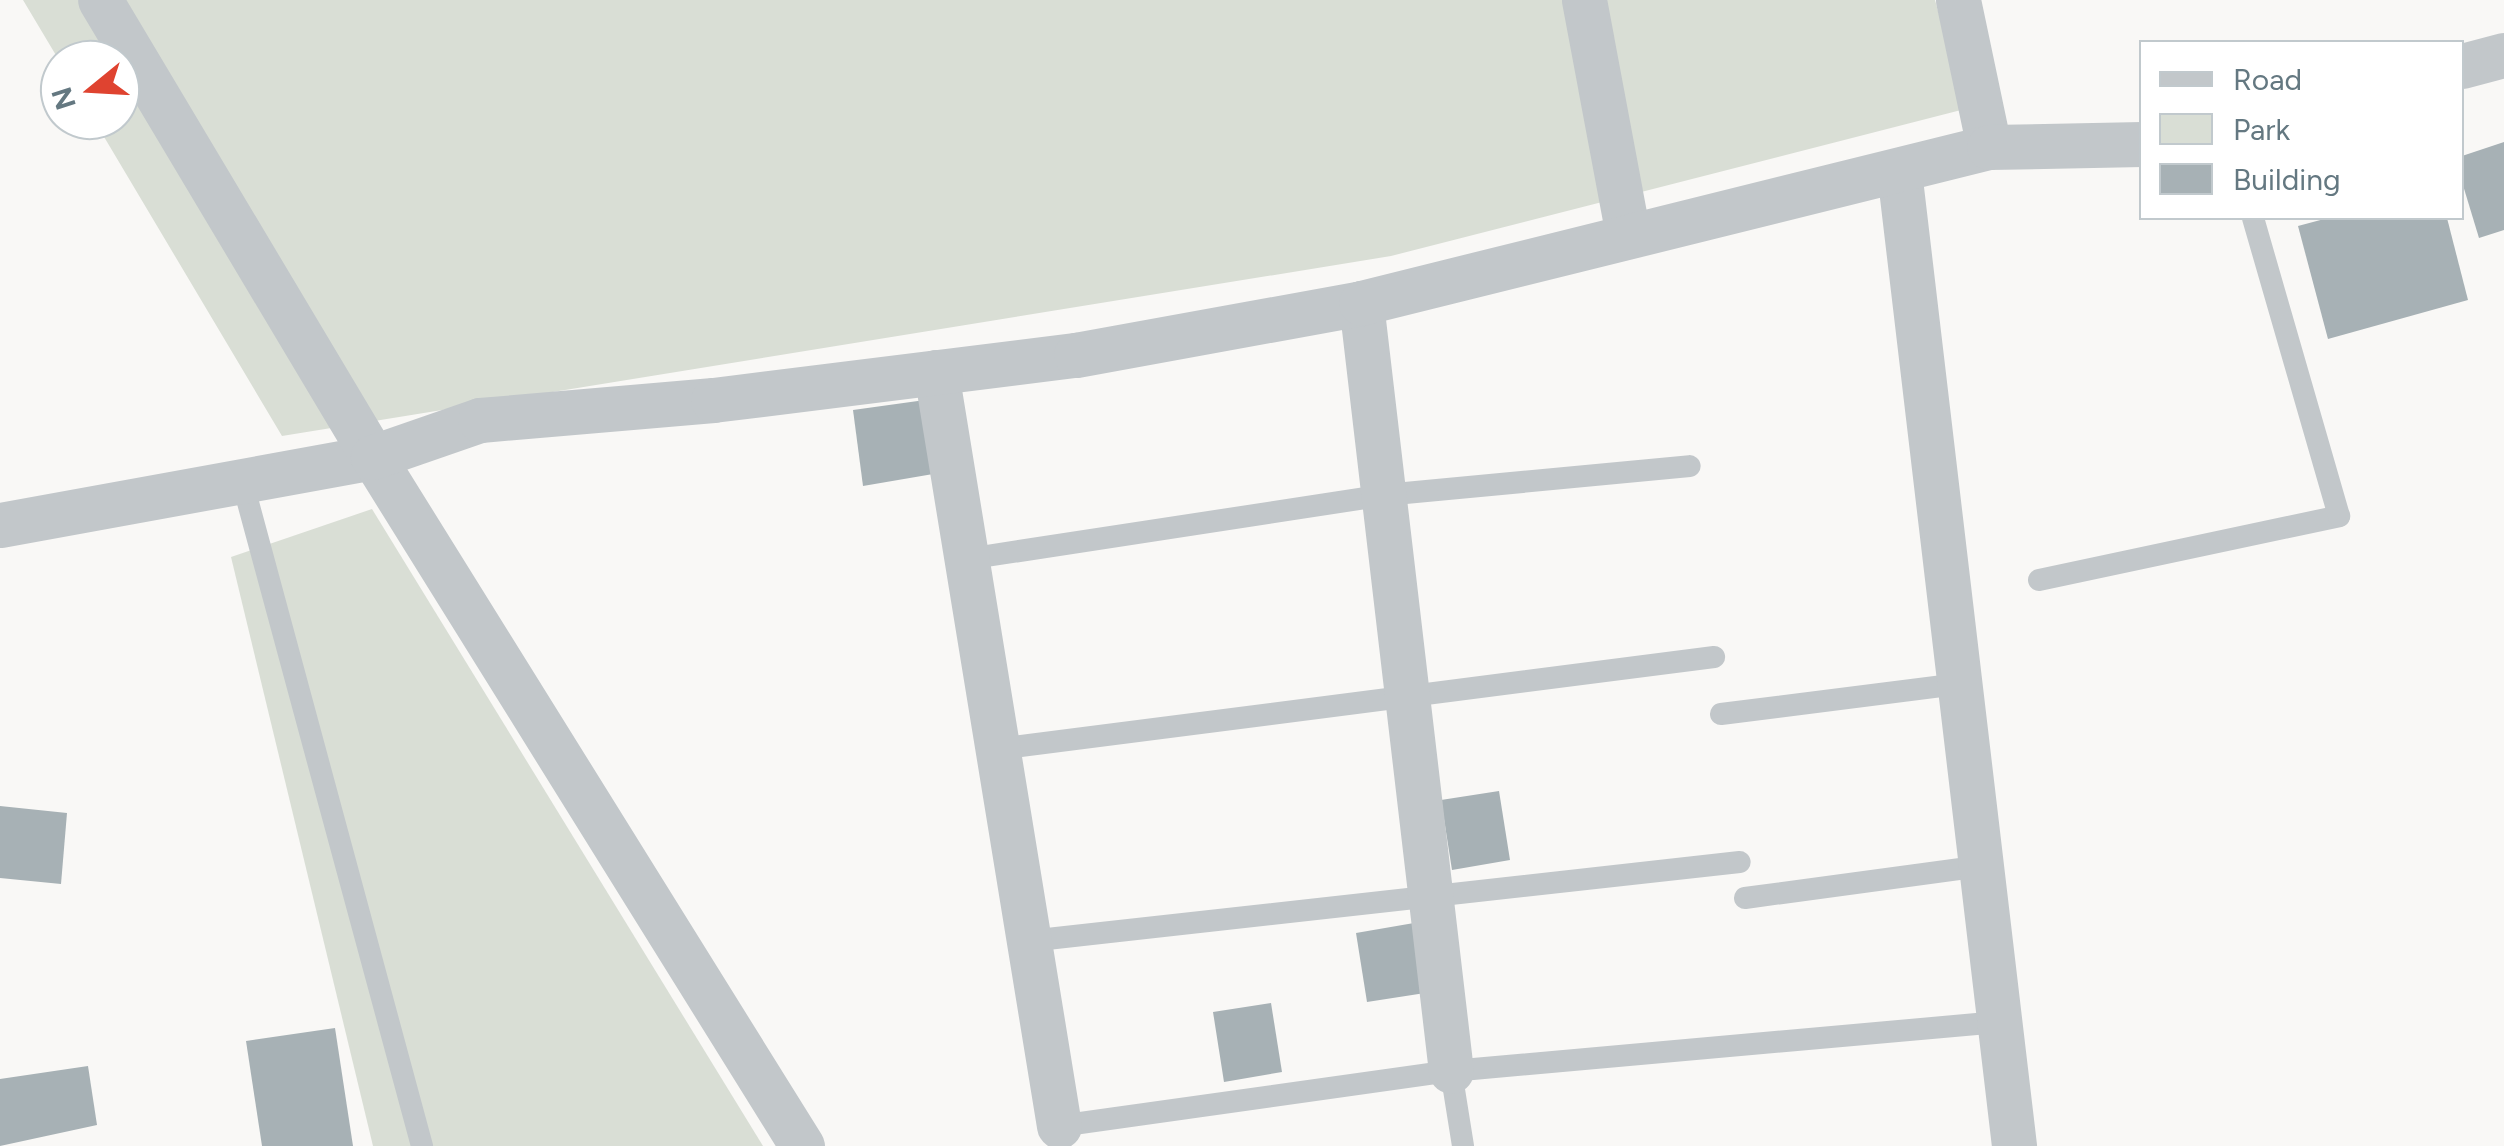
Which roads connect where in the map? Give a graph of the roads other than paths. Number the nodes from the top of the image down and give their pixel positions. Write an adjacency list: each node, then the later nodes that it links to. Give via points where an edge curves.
1 (100, 0): 13 (street)
2 (1584, 0): 10 (street)
3 (1958, 0): 7 (street)
4 (2504, 55): 5 (street)
5 (2464, 65)
6 (2139, 144): 7 (street)
7 (1989, 147): 8 (street)
8 (1898, 172): 10 (street); 21 (street)
9 (2254, 220): 19 (lane, via 2340,516)
10 (1628, 236): 11 (street)
11 (1361, 303): 12 (street, via 1076,355); 16 (street)
12 (936, 372): 13 (street, via 480,420); 18 (street)
13 (373, 457): 15 (street); 34 (street)
14 (1690, 466): 16 (lane)
15 (243, 484): 17 (street); 33 (lane)
16 (1384, 495): 18 (lane); 22 (street)
17 (0, 525)
18 (967, 559): 24 (street)
19 (2039, 580)
20 (1714, 657): 22 (lane)
21 (1959, 684): 23 (lane); 26 (street)
22 (1407, 694): 24 (lane); 27 (street)
23 (1721, 714)
24 (998, 749): 29 (street)
25 (1740, 862): 27 (lane)
26 (1981, 866): 28 (lane); 30 (street)
27 (1430, 892): 29 (lane); 31 (street)
28 (1745, 898)
29 (1030, 941): 32 (street)
30 (1999, 1022): 31 (lane); 36 (street)
31 (1451, 1071): 32 (lane); 35 (lane)
32 (1059, 1126)
33 (422, 1146)
34 (802, 1146)
35 (1463, 1146)
36 (2014, 1146)

